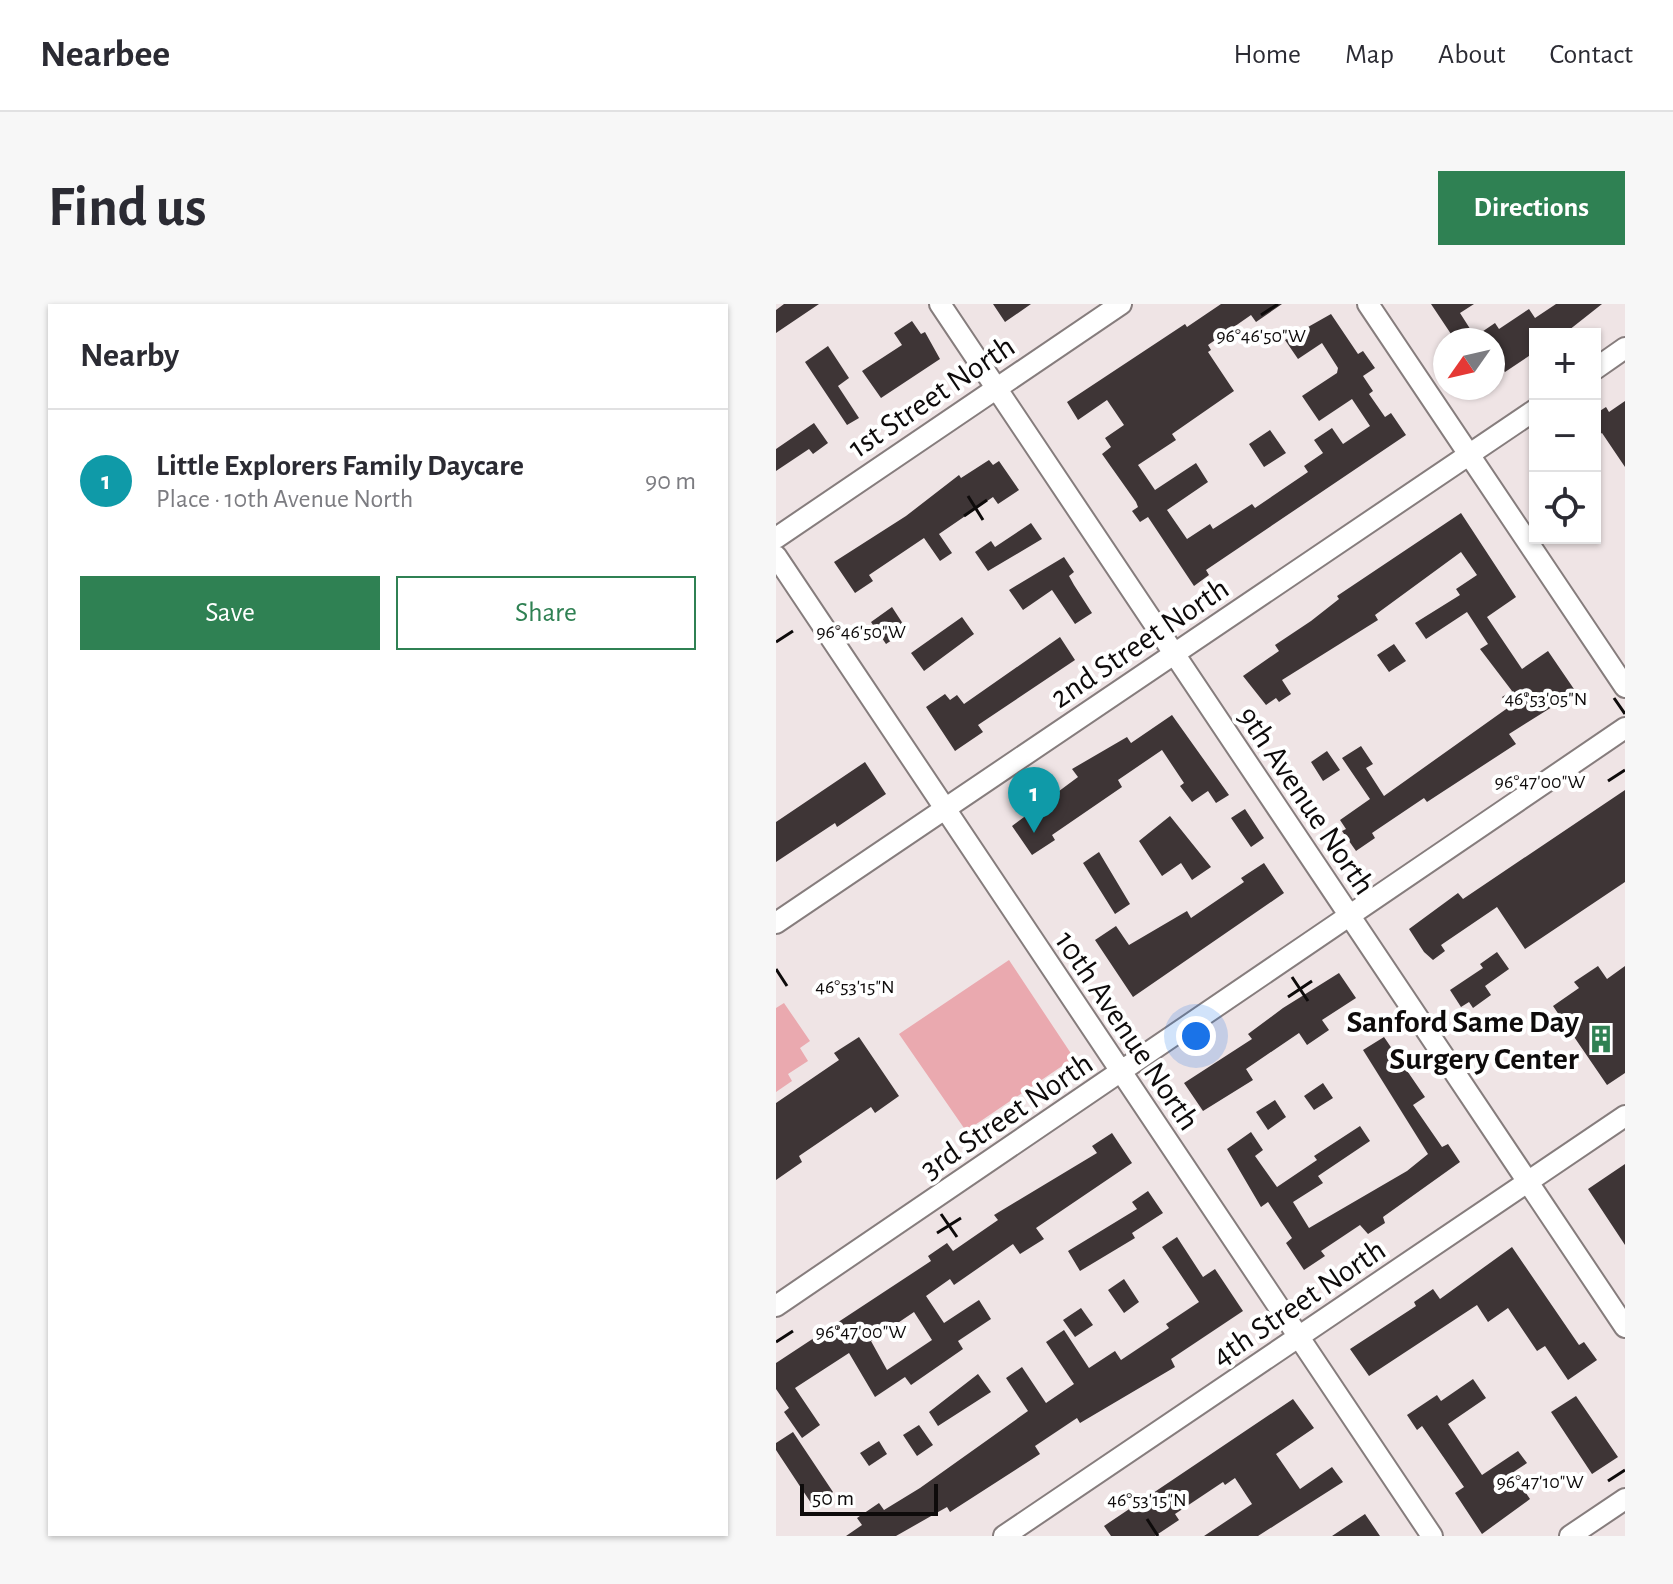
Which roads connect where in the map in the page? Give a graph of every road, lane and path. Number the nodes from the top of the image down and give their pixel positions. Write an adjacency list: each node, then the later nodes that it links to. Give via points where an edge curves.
1 (940, 304): 6 (street, 9th Avenue North)
2 (1121, 304): 6 (street, 1st Street North)
3 (1368, 304): 8 (street)
4 (1625, 348): 5 (street)
5 (1601, 365)
6 (996, 389): 9 (street, 1st Street North); 11 (street, 9th Avenue North)
7 (1529, 414): 8 (street, 2nd Street North)
8 (1469, 454): 11 (street, 2nd Street North); 12 (street)
9 (776, 538)
10 (776, 556): 14 (street, 10th Avenue North)
11 (1174, 655): 14 (street, 2nd Street North); 15 (street, 9th Avenue North)
12 (1625, 687)
13 (1625, 728): 15 (street, 3rd Street North)
14 (946, 809): 16 (street, 2nd Street North); 17 (street, 10th Avenue North)
15 (1350, 918): 17 (street, 3rd Street North); 19 (street, 9th Avenue North)
16 (776, 923)
17 (1121, 1073): 20 (street, 3rd Street North); 22 (street, 10th Avenue North)
18 (1625, 1116): 19 (street, 4th Street North)
19 (1528, 1183): 21 (street, 9th Avenue North); 22 (street, 4th Street North)
20 (776, 1306)
21 (1625, 1327)
22 (1299, 1337): 24 (street, 4th Street North); 25 (street, 10th Avenue North)
23 (1625, 1499): 26 (street)
24 (1004, 1536)
25 (1432, 1536)
26 (1570, 1536)

